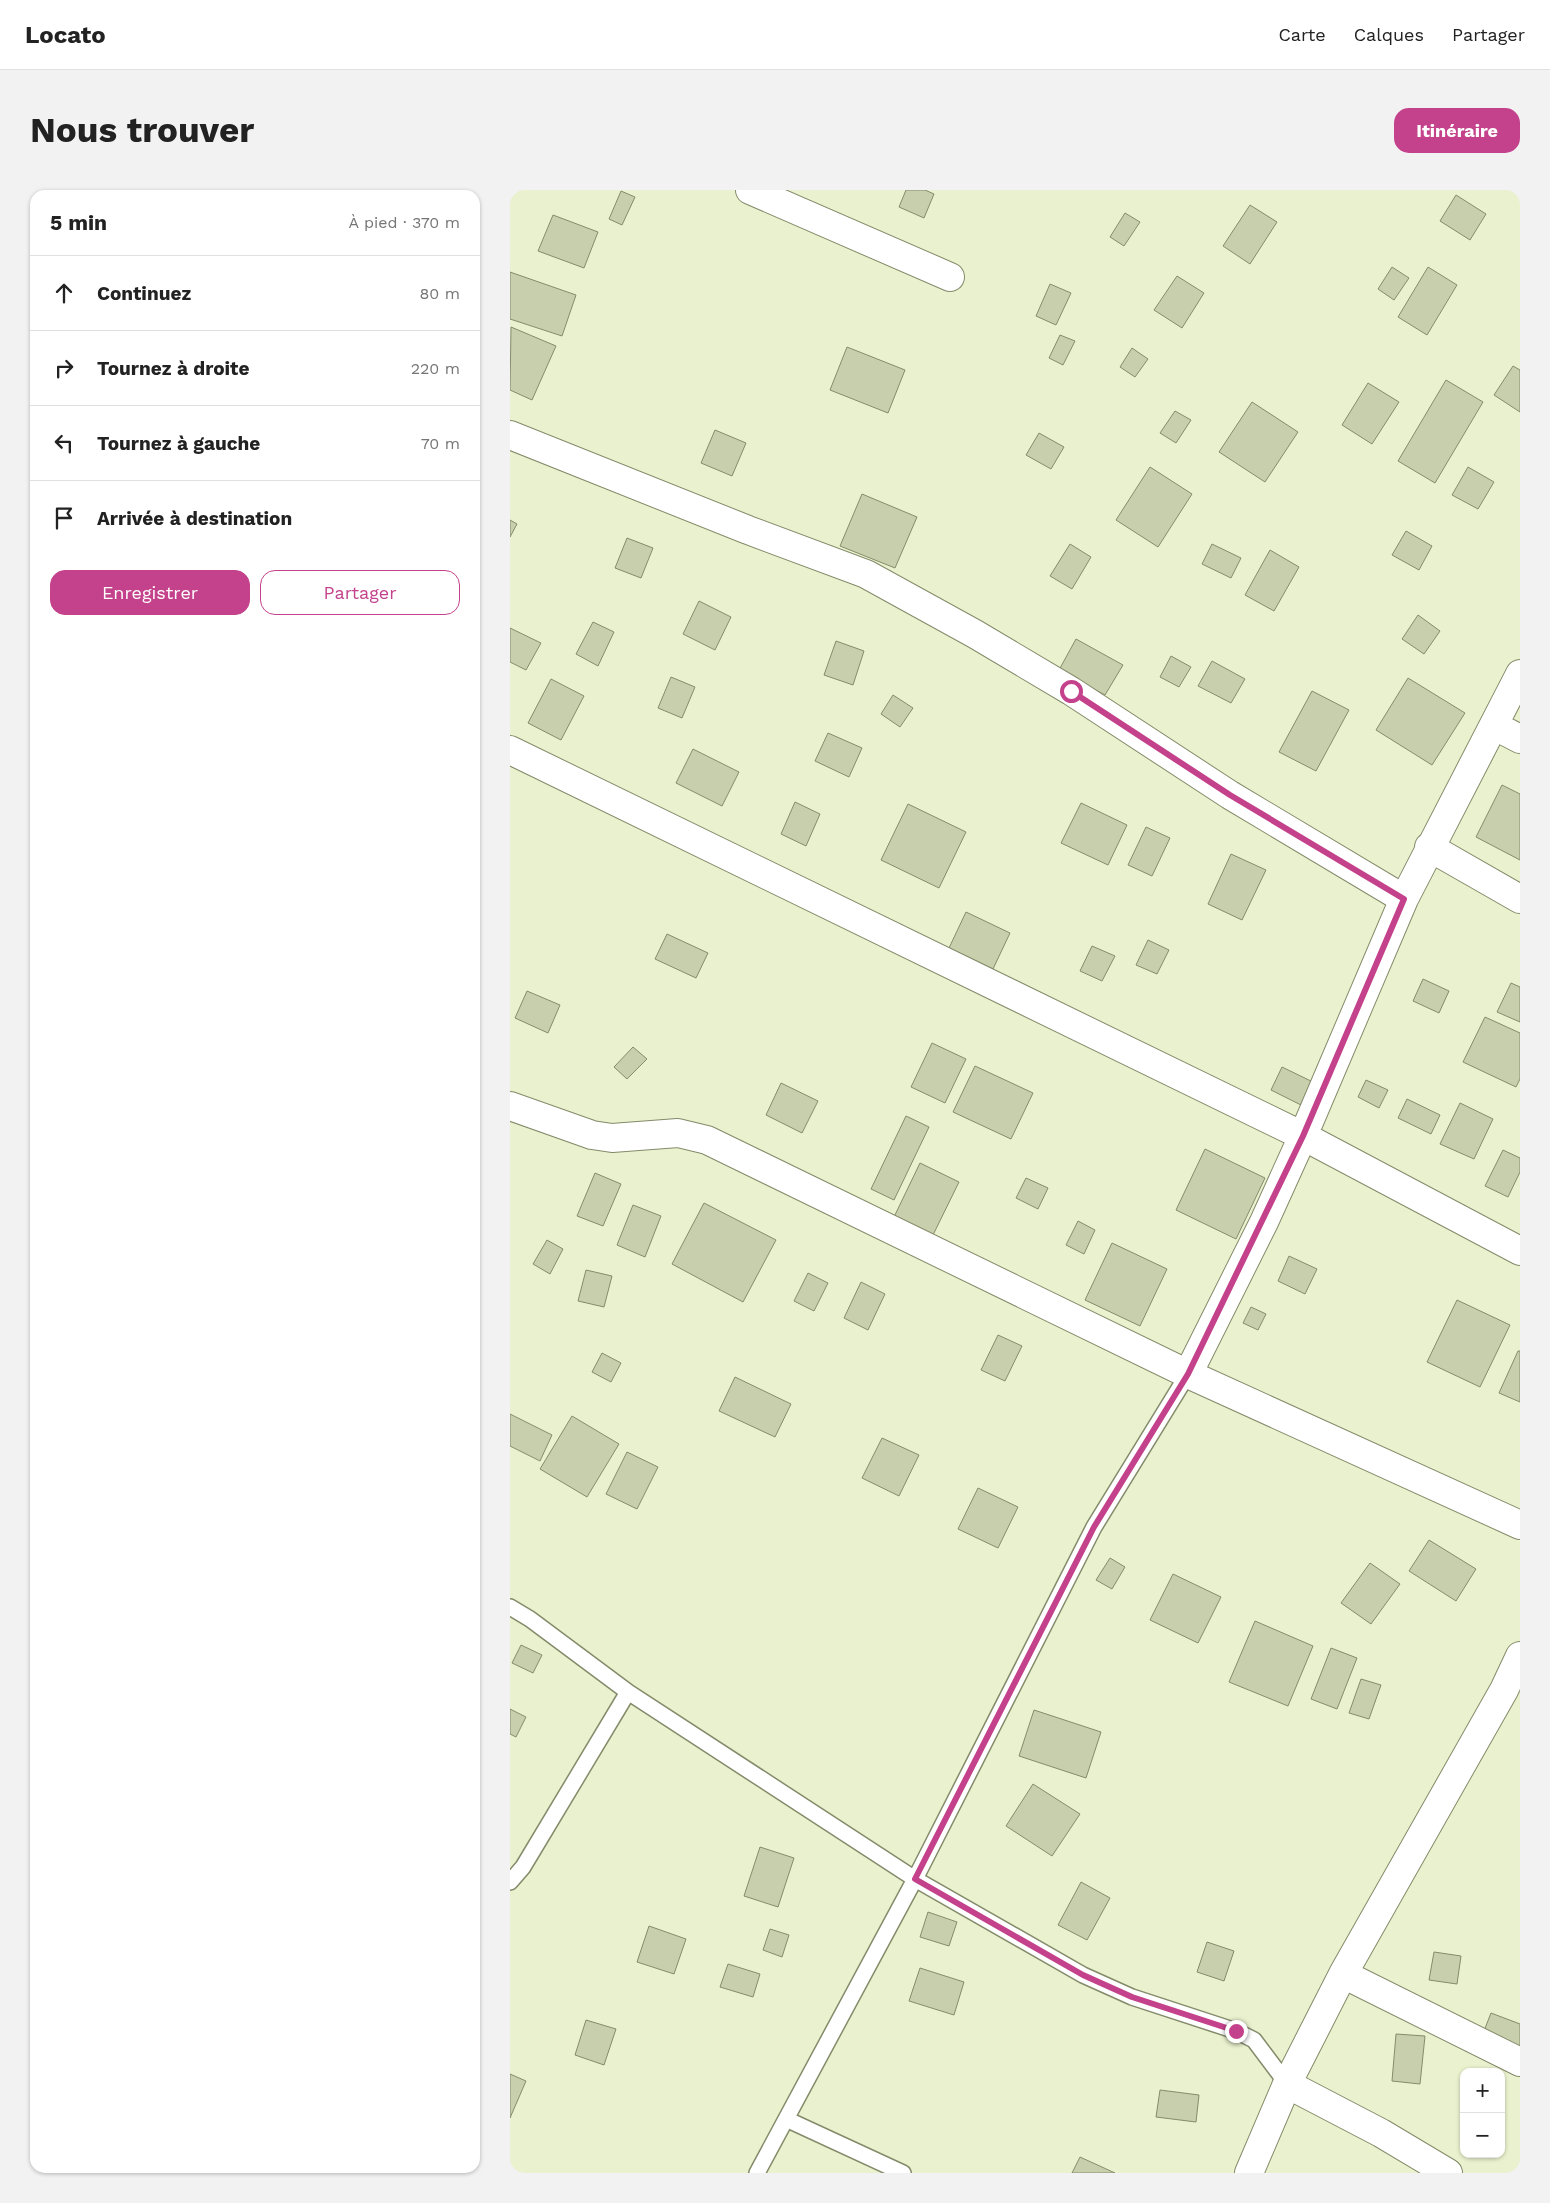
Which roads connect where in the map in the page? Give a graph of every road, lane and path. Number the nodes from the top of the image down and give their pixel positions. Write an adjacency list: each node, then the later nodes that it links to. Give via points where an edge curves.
1 (750, 190): 2 (street)
2 (950, 277)
3 (510, 435): 9 (street, via 866,574 1071,691 1230,795)
4 (1520, 674): 5 (street)
5 (1495, 726): 6 (street); 8 (street)
6 (1520, 740)
7 (510, 750): 12 (street)
8 (1429, 847): 9 (street); 10 (street)
9 (1404, 899): 12 (street)
10 (1520, 899)
11 (510, 1106): 14 (street, via 592,1135 612,1138 678,1133 707,1140)
12 (1303, 1136): 13 (street); 14 (street)
13 (1520, 1250)
14 (1188, 1374): 15 (street); 20 (lane, via 1094,1527)
15 (1520, 1525)
16 (510, 1607): 18 (lane)
17 (1520, 1656): 19 (street)
18 (628, 1692): 20 (lane); 21 (lane, via 523,1867)
19 (1512, 1694): 22 (street)
20 (915, 1879): 24 (lane, via 1083,1975 1132,1997 1236,2031 1254,2040); 25 (lane)
21 (510, 1882)
22 (1343, 1974): 23 (street); 24 (street)
23 (1520, 2062)
24 (1287, 2084): 28 (street); 29 (street, via 1381,2133)
25 (786, 2119): 26 (lane); 27 (lane)
26 (757, 2173)
27 (903, 2173)
28 (1249, 2173)
29 (1448, 2173)

